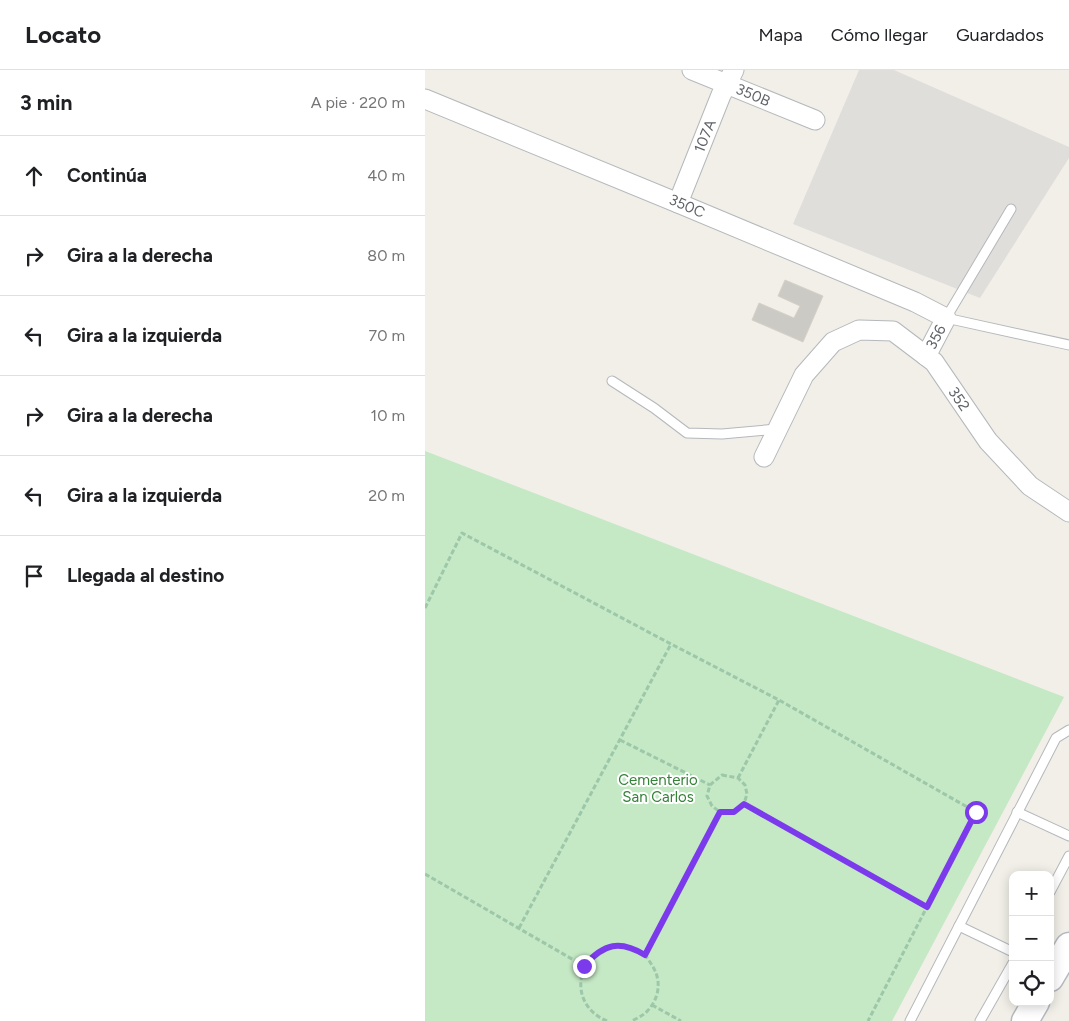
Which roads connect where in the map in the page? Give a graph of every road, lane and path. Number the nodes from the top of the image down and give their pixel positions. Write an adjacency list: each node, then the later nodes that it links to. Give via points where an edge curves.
1 (692, 70): 2 (street, 350B)
2 (731, 77): 4 (street, 350B); 5 (street, 107A)
3 (425, 99): 5 (street, 350C)
4 (815, 120)
5 (678, 202): 7 (street, 350C)
6 (1011, 209): 7 (lane)
7 (946, 318): 8 (lane); 9 (street, 356)
8 (1069, 345)
9 (926, 356): 11 (street, 352, via 893,331 859,330 833,342 804,375); 13 (street, 352, via 934,362 988,441 1030,486)
10 (612, 381): 11 (lane, via 687,433 723,434)
11 (778, 429): 12 (street)
12 (764, 456)
13 (1069, 512)
14 (425, 608): 15 (path, via 462,533)
15 (671, 644): 16 (path); 18 (path)
16 (779, 700): 19 (path); 28 (path, via 976,812)
17 (1069, 730): 23 (lane, via 1056,738)
18 (620, 740): 20 (path); 30 (path)
19 (739, 778): 20 (path, via 722,775); 21 (path, via 747,794)
20 (709, 785): 22 (path, via 707,796 711,806)
21 (744, 804): 22 (path, via 734,812); 28 (path)
22 (720, 812): 33 (path)
23 (1017, 812): 24 (lane); 29 (lane)
24 (1069, 836)
25 (1069, 856): 27 (lane)
26 (425, 874): 30 (path)
27 (1054, 884)
28 (927, 907): 42 (path)
29 (959, 926): 32 (lane); 43 (lane)
30 (519, 928): 34 (path)
31 (1069, 946): 35 (main road)
32 (1009, 950)
33 (645, 955): 34 (path, via 620,945 593,955); 37 (path, via 656,970 658,988)
34 (584, 966): 39 (path, via 581,994 587,1007)
35 (1054, 968)
36 (1009, 970): 44 (lane)
37 (652, 1005): 40 (path); 41 (path)
38 (1034, 1006): 45 (main road)
39 (607, 1021)
40 (631, 1021)
41 (681, 1021)
42 (868, 1021)
43 (910, 1021)
44 (980, 1021)
45 (1025, 1021)

